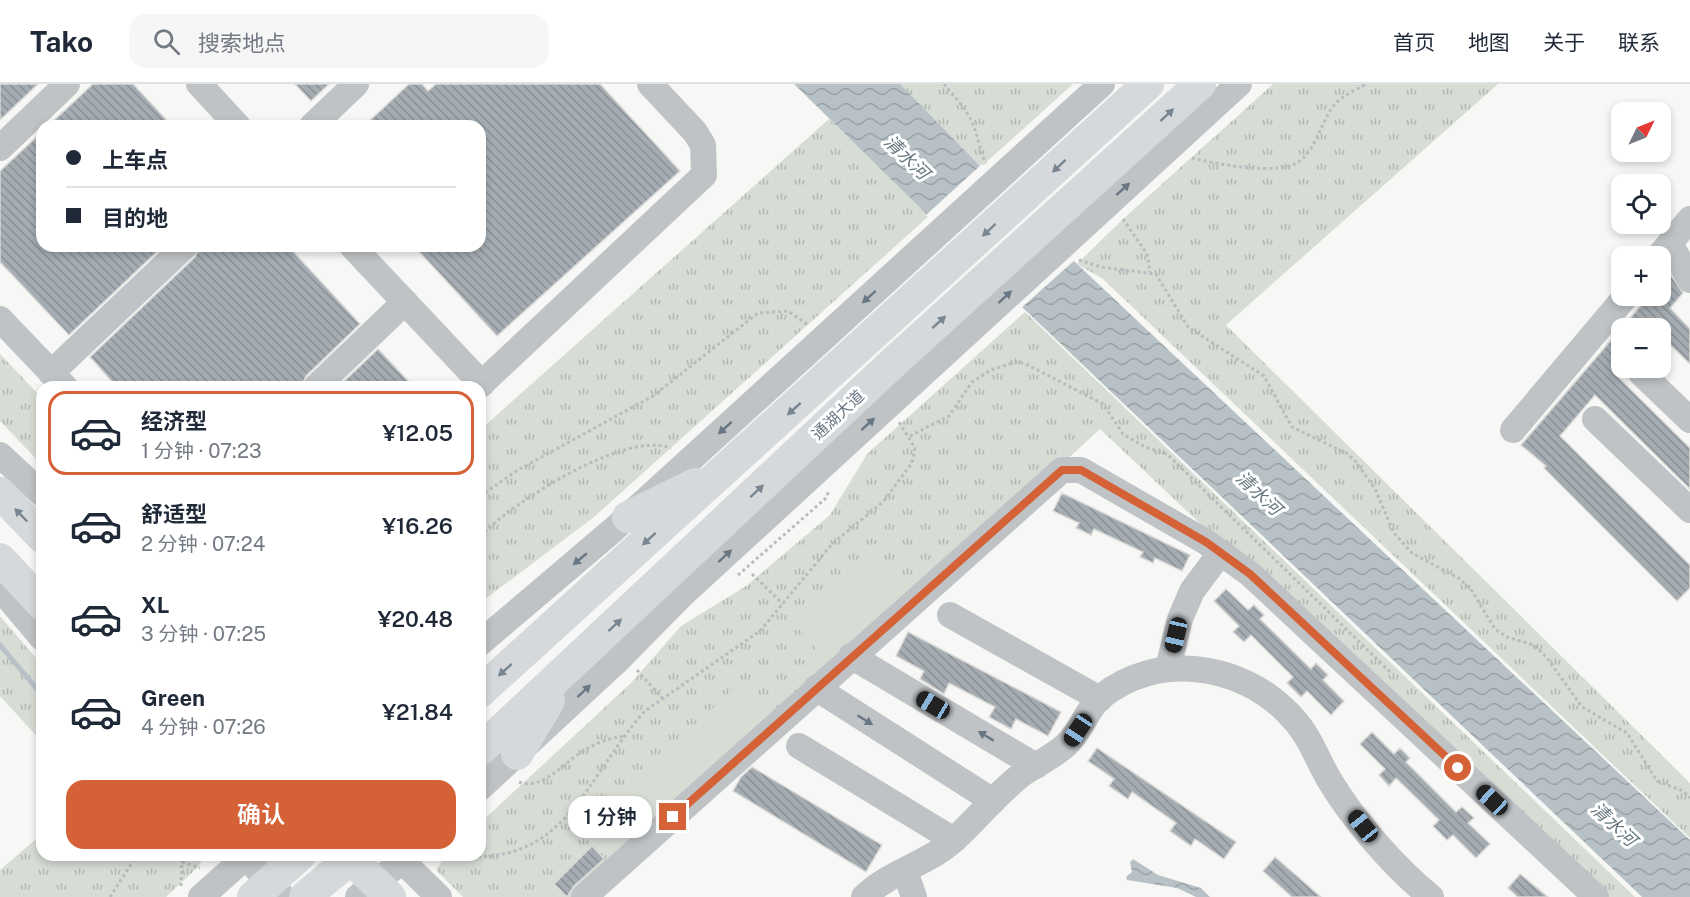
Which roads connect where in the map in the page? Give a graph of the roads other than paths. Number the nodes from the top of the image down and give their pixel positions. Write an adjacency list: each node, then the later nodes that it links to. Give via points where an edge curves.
1 (67, 84): 11 (street)
2 (199, 84): 9 (street)
3 (356, 84): 10 (street)
4 (650, 84): 29 (street, via 699,138 703,145 704,175)
5 (1102, 84): 38 (street, one-way to 38)
6 (1148, 84): 34 (main road, 通湖大道, one-way to 34)
7 (1200, 84): 13 (main road, 通湖大道, one-way to 7)
8 (1239, 84): 13 (street, one-way to 8)
9 (232, 120)
10 (318, 120)
11 (0, 148)
12 (1690, 219): 14 (street)
13 (1071, 220): 24 (main road, 通湖大道, one-way to 13)
14 (1667, 246)
15 (179, 252): 26 (street)
16 (358, 252): 21 (street)
17 (1671, 252): 19 (street)
18 (1671, 258): 20 (street)
19 (1690, 259)
20 (1690, 280)
21 (405, 302): 27 (street); 28 (street)
22 (1618, 306): 32 (street)
23 (0, 319): 26 (street)
24 (906, 370): 49 (main road, 通湖大道, one-way to 24); 55 (street, one-way to 24)
25 (1646, 378): 31 (street)
26 (58, 380)
27 (322, 381)
28 (476, 381)
29 (484, 381)
30 (1595, 419): 37 (street)
31 (1690, 420)
32 (1513, 430)
33 (0, 455): 35 (street)
34 (730, 466): 38 (main road); 50 (main road, 通湖大道, one-way to 50)
35 (36, 488)
36 (0, 493): 39 (main road, one-way to 36)
37 (1690, 510)
38 (628, 517): 46 (street, one-way to 46)
39 (36, 531)
40 (1221, 552): 47 (street, via 1081,470 1062,470); 48 (street, via 1191,591); 73 (street, via 1250,574)
41 (0, 559): 43 (main road)
42 (0, 588): 45 (street)
43 (36, 598)
44 (950, 615): 52 (street)
45 (36, 631)
46 (486, 639)
47 (851, 656): 51 (street); 56 (street, one-way to 47)
48 (1168, 668): 52 (street, via 1122,682); 72 (street, via 1231,677 1273,699 1310,740 1342,801)
49 (568, 669): 53 (main road, 通湖大道); 55 (main road)
50 (486, 688)
51 (816, 688): 58 (street, one-way to 58); 69 (street)
52 (1100, 699): 56 (street, via 1069,743)
53 (486, 744)
54 (799, 746): 59 (street)
55 (515, 766): 57 (street)
56 (1036, 766): 58 (street)
57 (486, 784)
58 (993, 801): 59 (street)
59 (954, 840): 64 (street)
60 (332, 861): 65 (main road)
61 (353, 861): 66 (main road)
62 (399, 861): 66 (street)
63 (406, 861): 68 (street)
64 (905, 871): 70 (street); 71 (street)
65 (278, 876): 67 (street)
66 (375, 892)
67 (191, 896)
68 (439, 897)
69 (584, 897)
70 (864, 897)
71 (914, 897)
72 (1431, 897)
73 (1596, 897)

